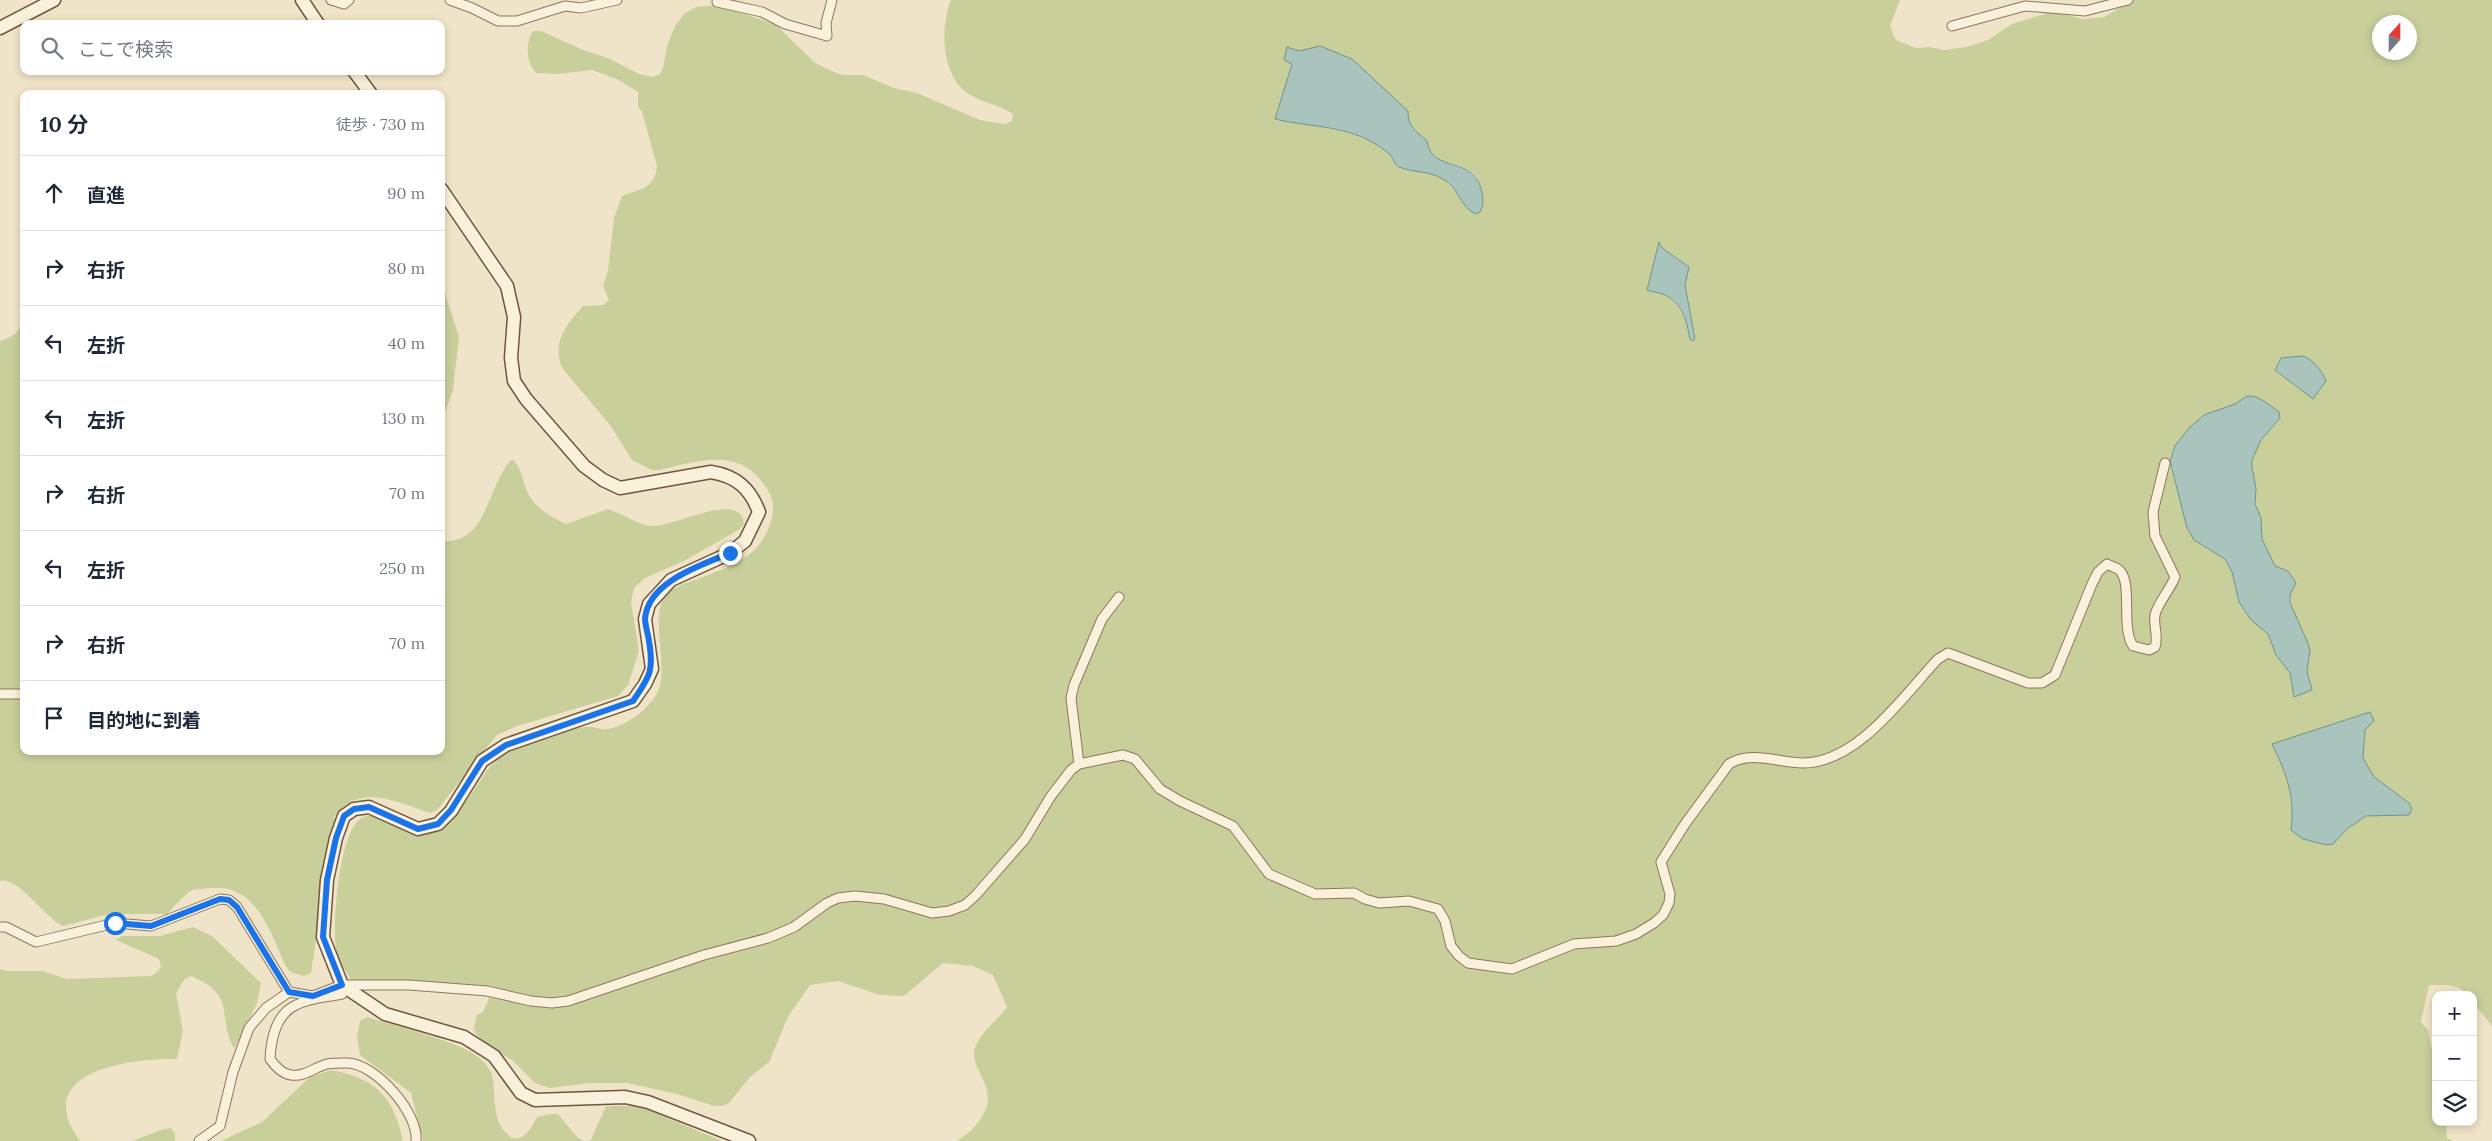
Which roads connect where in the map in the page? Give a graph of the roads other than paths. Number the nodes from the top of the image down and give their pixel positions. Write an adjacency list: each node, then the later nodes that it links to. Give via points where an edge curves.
1 (54, 0): 12 (street)
2 (302, 0): 10 (street)
3 (331, 0): 4 (street, via 344,4)
4 (349, 0)
5 (450, 0): 6 (street, via 498,21 517,21 565,6 581,8)
6 (617, 0)
7 (832, 0): 9 (street, via 826,23 827,36 785,24 762,12)
8 (2128, 0): 11 (street, via 2085,11 2025,6)
9 (717, 2)
10 (315, 20)
11 (1952, 26)
12 (0, 28)
13 (357, 75): 14 (street)
14 (368, 90)
15 (445, 196): 22 (street, via 507,286 514,317 511,358 514,381 584,466 620,488 711,472 726,474 745,486 759,512 745,541 730,553 671,580 649,604 645,619 652,668 633,701 506,745 482,761 451,810 438,824 418,829 369,807 354,809 344,816 327,880 323,937)
16 (2165, 463): 20 (street, via 2153,512 2155,536 2175,576 2154,616 2155,647 2149,650 2133,646 2128,639 2123,575 2119,569 2107,564 2092,584 2055,675 2042,683 2028,683 1948,653 1938,659 1873,729 1845,751 1824,760 1804,763 1750,757 1738,759 1729,764 1661,862 1670,894 1663,915 1636,934 1616,941 1574,944 1512,969 1468,963 1451,946 1445,921 1438,909 1409,901 1379,903 1354,893 1315,894 1266,871 1233,826 1160,789 1135,760 1123,755)
17 (1119, 597): 20 (street, via 1102,618 1074,685 1071,698)
18 (0, 694): 19 (street)
19 (20, 694)
20 (1078, 764): 22 (street, via 1051,796 1025,839 983,888 964,905 949,911 920,911 884,900 855,896 838,898 827,902 794,927 768,938 695,958 568,1001 552,1003 454,987)
21 (0, 927): 23 (street, via 36,942 115,923 151,926 220,899 229,900 237,907)
22 (342, 985): 23 (street, via 313,996); 25 (street, via 342,994 294,1005 279,1020 271,1040 270,1059 290,1075 304,1074 327,1064 349,1063 371,1072 403,1103 417,1134); 26 (street, via 386,1014 464,1037 494,1056 521,1093 535,1100 625,1097 648,1102)
23 (289, 992): 24 (street, via 266,1008 249,1028 220,1126)
24 (199, 1141)
25 (416, 1141)
26 (749, 1141)

